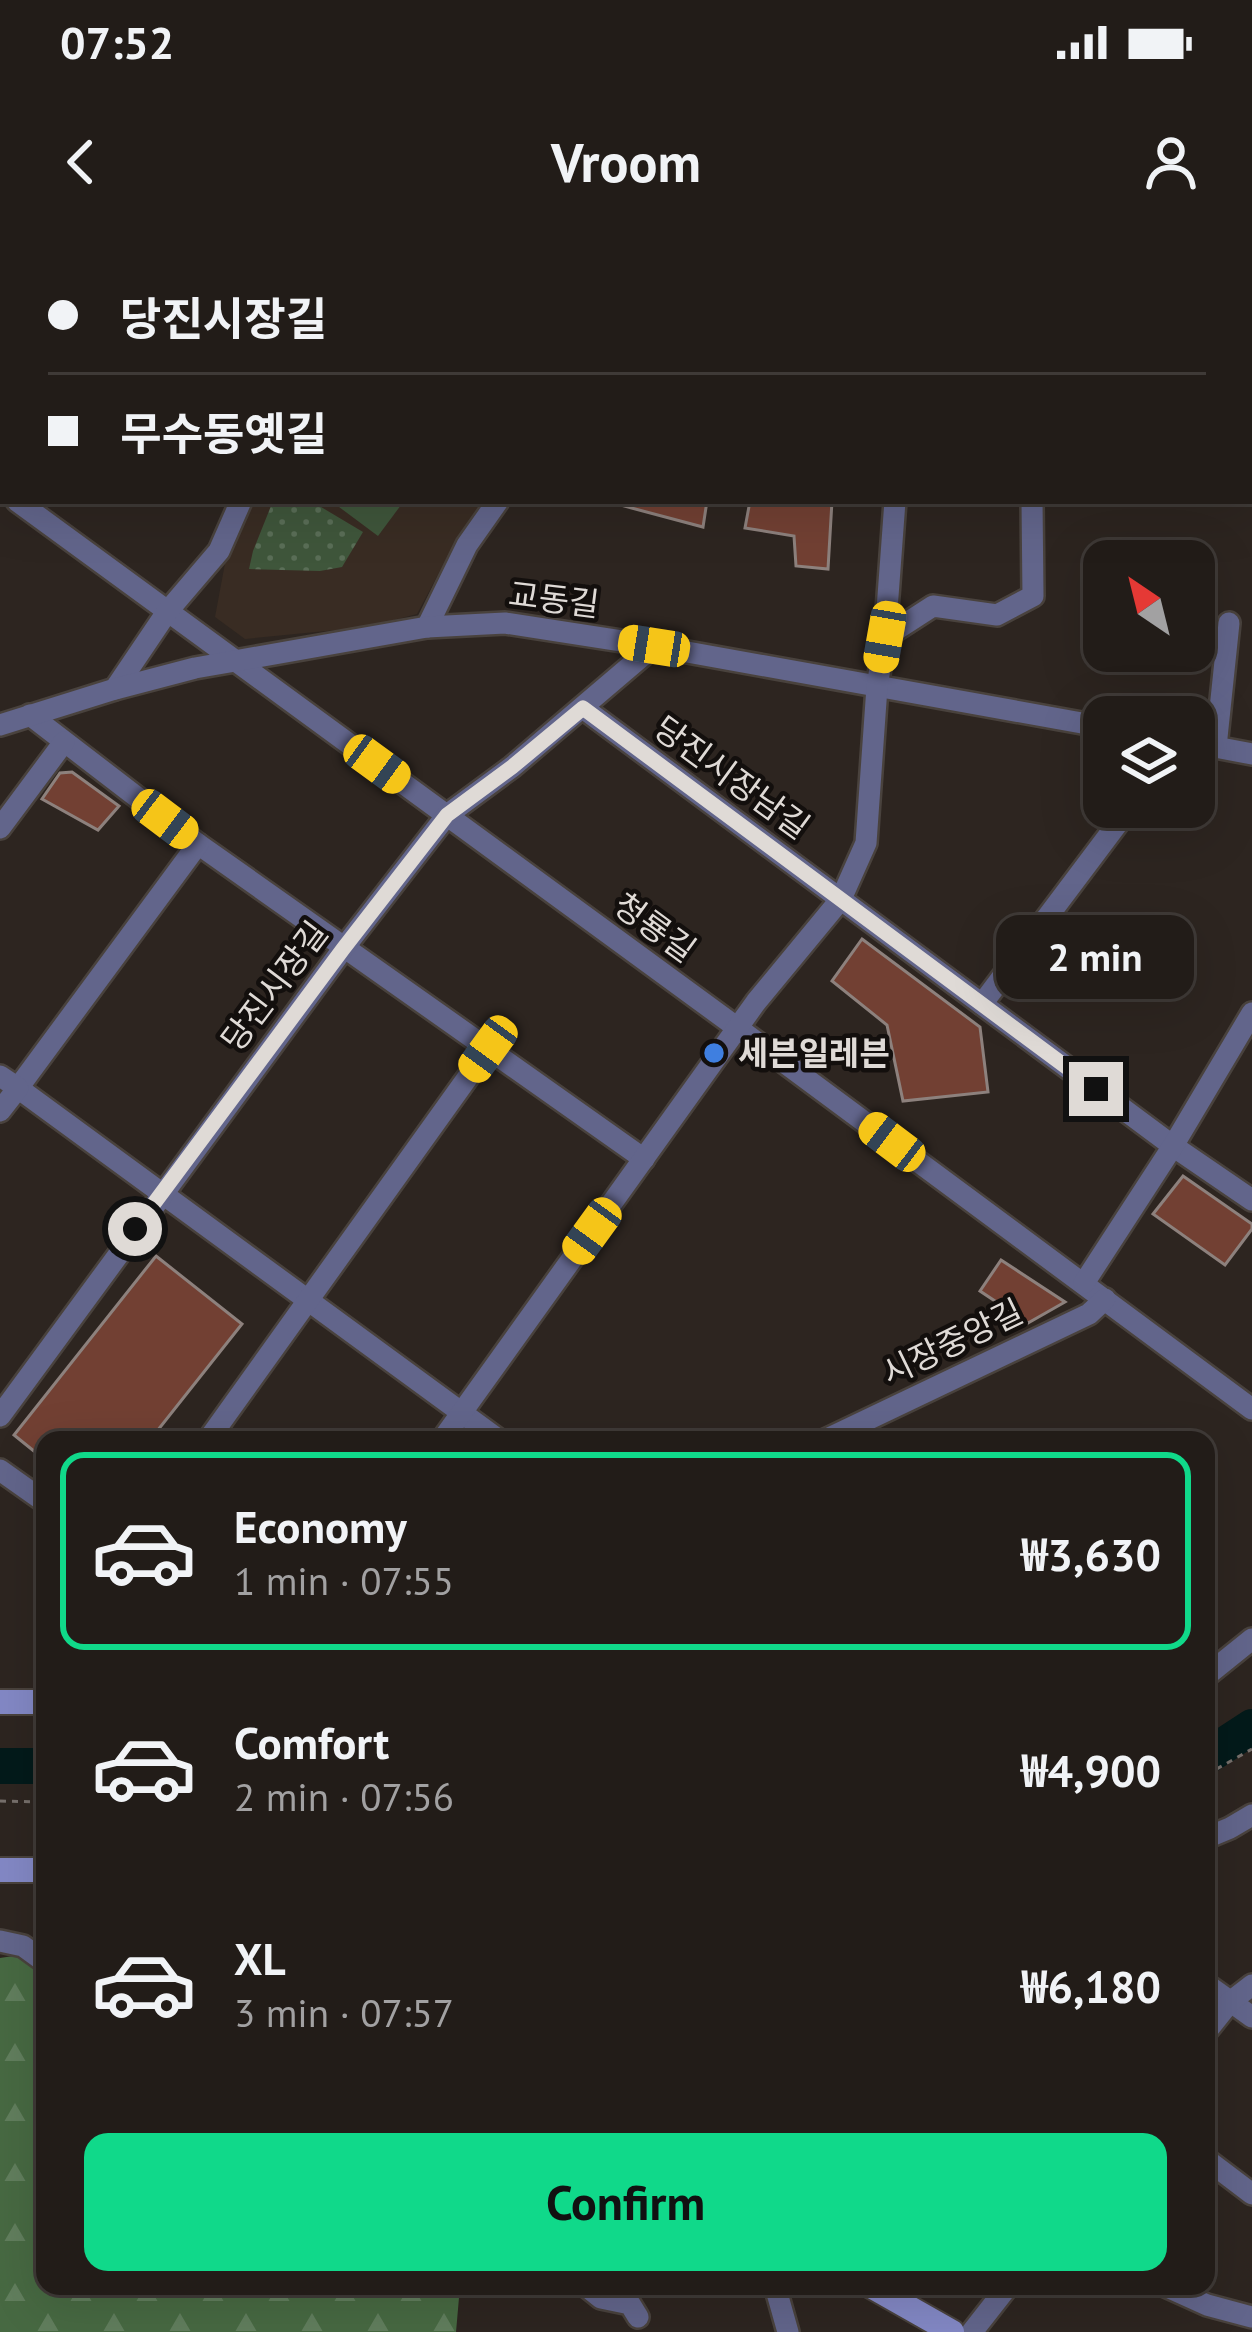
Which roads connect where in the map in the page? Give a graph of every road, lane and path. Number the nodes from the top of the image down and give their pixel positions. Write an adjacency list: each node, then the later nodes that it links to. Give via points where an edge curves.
1 (20, 504): 6 (street, 청룡길)
2 (240, 504): 6 (street, via 219,551)
3 (496, 504): 8 (street)
4 (895, 504): 9 (street)
5 (1032, 504): 9 (street, via 1033,596 997,615 933,606)
6 (167, 612): 11 (street, 청룡길); 13 (street)
7 (1229, 623): 14 (street)
8 (427, 627): 10 (street, 교동길, via 505,623); 11 (street, 교동길)
9 (885, 637): 12 (street)
10 (654, 646): 12 (street, 교동길); 15 (street, 당진시장길)
11 (238, 661): 13 (street, 교동길); 22 (street, 청룡길)
12 (877, 687): 17 (street, 교동길); 26 (street, via 866,843)
13 (115, 689): 16 (street, 교동길)
14 (1215, 696)
15 (583, 708): 22 (street, 당진시장길); 26 (street, 당진시장남길)
16 (30, 715): 18 (street, 교동길); 19 (street)
17 (1083, 723)
18 (0, 724)
19 (64, 742): 23 (street); 25 (street)
20 (1215, 747): 21 (street)
21 (1252, 754)
22 (447, 815): 27 (street, 당진시장길); 30 (street, 청룡길)
23 (0, 828)
24 (1114, 828): 28 (street)
25 (198, 844): 27 (street); 32 (street)
26 (842, 899): 28 (street, 당진시장남길); 30 (street)
27 (343, 949): 31 (street); 36 (street, 당진시장길)
28 (982, 1004): 34 (street, 당진시장남길)
29 (1252, 1013): 34 (street)
30 (739, 1028): 35 (street); 38 (street, 청룡길)
31 (488, 1049): 35 (street); 39 (street)
32 (9, 1082): 33 (street); 36 (street)
33 (0, 1111)
34 (1173, 1146): 37 (street, 당진시장남길); 38 (street)
35 (644, 1159): 42 (street)
36 (163, 1192): 39 (street); 43 (street, 당진시장길)
37 (1252, 1199)
38 (1084, 1283): 40 (street, 청룡길)
39 (308, 1299): 42 (street); 44 (street)
40 (1106, 1300): 41 (street, 청룡길); 47 (street, 시장중앙길)
41 (1252, 1409)
42 (463, 1412): 45 (street); 46 (street)
43 (0, 1416)
44 (214, 1431)
45 (449, 1431)
46 (487, 1431)
47 (843, 1431)
48 (0, 1470): 49 (street)
49 (36, 1496)
50 (1252, 1639): 51 (street)
51 (1215, 1669)
52 (0, 1702): 53 (main road)
53 (36, 1702)
54 (1252, 1749): 55 (path)
55 (1215, 1770)
56 (0, 1802): 57 (path)
57 (36, 1802)
58 (1252, 1815): 59 (street)
59 (1215, 1834)
60 (0, 1870): 61 (main road)
61 (36, 1870)
62 (0, 1941): 63 (street)
63 (36, 1956)
64 (1252, 1985): 66 (street)
65 (1215, 1991): 66 (street)
66 (1230, 2002): 67 (street); 68 (street)
67 (1252, 2017)
68 (1215, 2021)
69 (1215, 2166): 70 (street)
70 (1252, 2194)
71 (597, 2295): 77 (street, via 630,2304)
72 (778, 2295): 79 (street)
73 (792, 2295): 80 (street)
74 (887, 2295): 81 (main road)
75 (1001, 2295): 82 (street)
76 (1185, 2295): 78 (street)
77 (638, 2317)
78 (1252, 2317)
79 (788, 2332)
80 (799, 2332)
81 (952, 2332)
82 (972, 2332)

